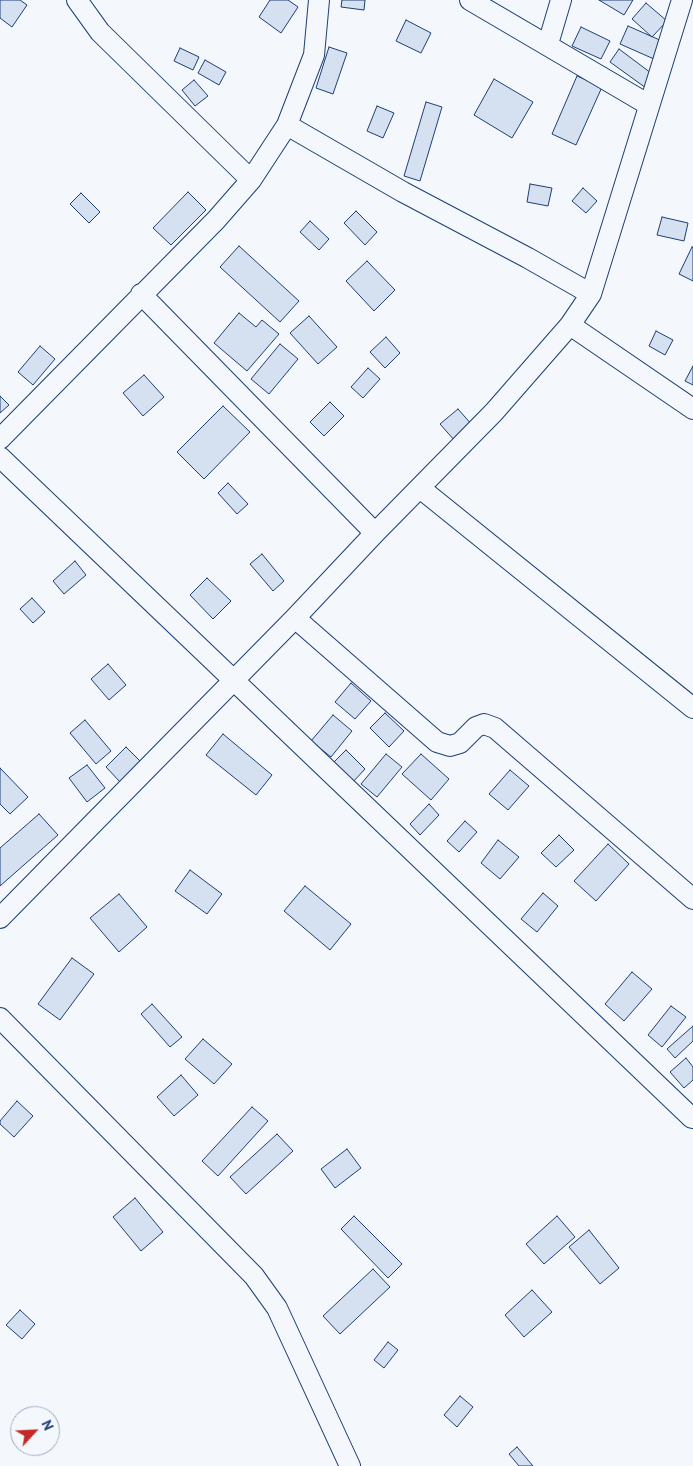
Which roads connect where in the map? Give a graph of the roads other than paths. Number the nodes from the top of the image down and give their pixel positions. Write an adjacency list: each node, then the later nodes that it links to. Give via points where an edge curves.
1 (77, 0): 9 (street, via 100,32)
2 (319, 0): 8 (street, via 314,55)
3 (470, 0): 6 (street)
4 (561, 0): 6 (street)
5 (682, 0): 7 (street)
6 (548, 44): 7 (street)
7 (649, 105): 11 (street)
8 (286, 124): 9 (street); 11 (street)
9 (251, 180): 10 (street, via 216,220)
10 (141, 294): 14 (street); 17 (street)
11 (591, 294): 12 (street)
12 (570, 325): 13 (street); 16 (street, via 494,412)
13 (693, 409)
14 (0, 439)
15 (0, 457): 19 (street)
16 (420, 488): 17 (street); 20 (street)
17 (375, 533): 18 (street)
18 (295, 618): 19 (street); 21 (street, via 437,742 450,746 460,743 476,727 484,724 495,728)
19 (234, 680): 22 (street); 24 (street)
20 (693, 708)
21 (693, 899)
22 (0, 918)
23 (0, 1018): 25 (street, via 254,1276 276,1308)
24 (692, 1118)
25 (350, 1466)

